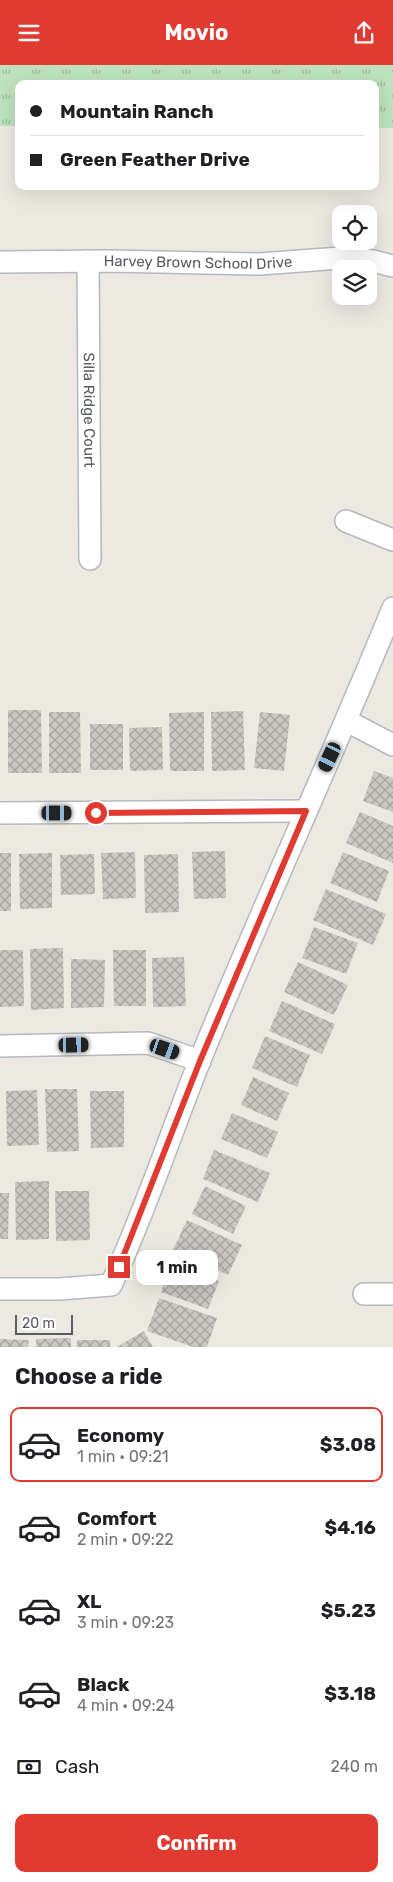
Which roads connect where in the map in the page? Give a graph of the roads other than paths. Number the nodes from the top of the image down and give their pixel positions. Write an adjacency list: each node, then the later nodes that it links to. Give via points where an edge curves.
1 (88, 261): 2 (street, Harvey Brown School Drive); 3 (street, Harvey Brown School Drive, via 260,264 340,257); 6 (street, Silla Ridge Court)
2 (0, 262)
3 (393, 266)
4 (346, 521): 5 (street)
5 (393, 540)
6 (90, 559)
7 (393, 608): 8 (street)
8 (347, 721): 9 (street); 10 (street)
9 (393, 745)
10 (306, 811): 11 (street); 13 (street)
11 (0, 813)
12 (0, 1046): 13 (street, via 148,1043)
13 (200, 1061): 14 (street, via 128,1249 111,1285)
14 (0, 1289)
15 (364, 1294): 16 (street)
16 (393, 1294)

